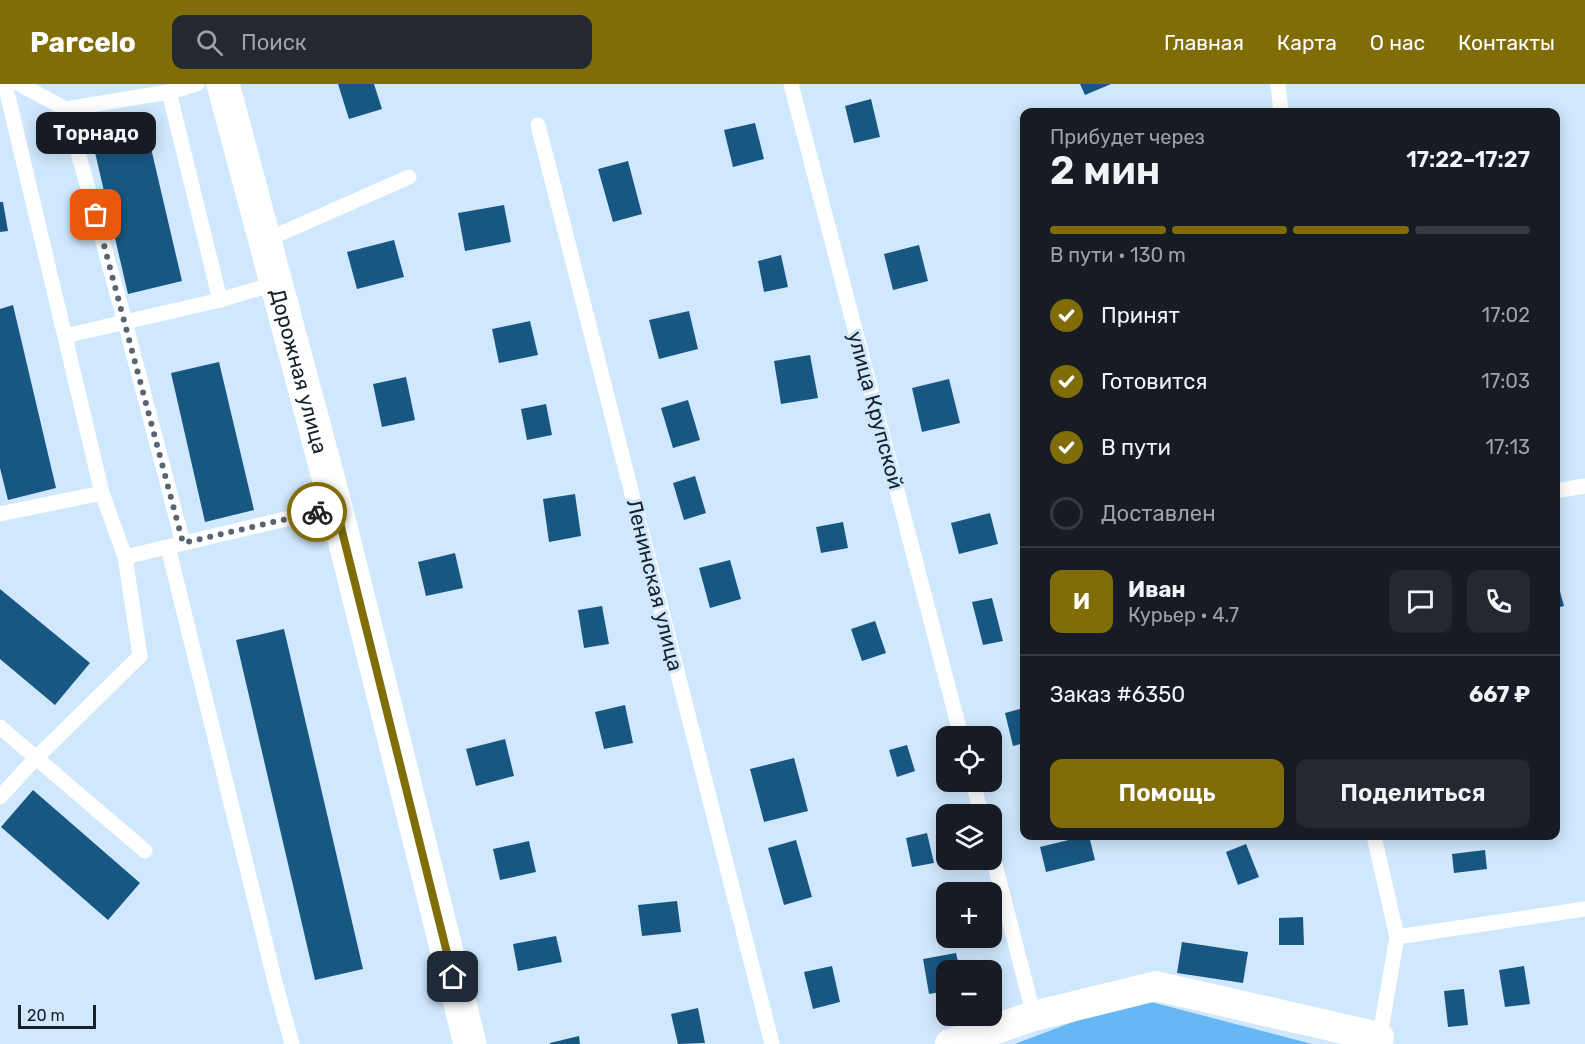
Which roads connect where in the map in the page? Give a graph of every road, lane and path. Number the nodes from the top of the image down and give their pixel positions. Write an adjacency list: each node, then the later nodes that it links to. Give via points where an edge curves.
1 (5, 84): 16 (lane)
2 (19, 84): 9 (lane)
3 (197, 84): 7 (lane)
4 (223, 84): 12 (street, Дорожная улица)
5 (791, 84): 24 (lane, улица Крупской)
6 (1278, 84): 8 (lane)
7 (169, 92): 9 (lane); 14 (lane)
8 (1281, 108)
9 (66, 109): 15 (lane)
10 (538, 125): 37 (lane, Ленинская улица)
11 (409, 177): 12 (lane)
12 (266, 240): 13 (street, Дорожная улица)
13 (277, 283): 14 (lane); 20 (street, Дорожная улица)
14 (220, 300): 15 (lane)
15 (125, 322): 16 (lane); 22 (lane)
16 (65, 336): 19 (lane)
17 (1585, 486): 18 (lane)
18 (1560, 490)
19 (102, 493): 21 (lane); 23 (lane)
20 (336, 507): 22 (lane); 36 (street, Дорожная улица)
21 (0, 514)
22 (176, 545): 23 (lane); 35 (lane)
23 (125, 557): 26 (lane, via 140,656)
24 (958, 726)
25 (0, 727): 26 (lane)
26 (35, 759): 27 (lane); 29 (lane)
27 (0, 797)
28 (1375, 840): 32 (lane)
29 (145, 851)
30 (996, 870): 33 (lane)
31 (1585, 909): 32 (lane)
32 (1396, 937): 34 (lane)
33 (1034, 1016): 34 (street, via 1156,986); 38 (street)
34 (1378, 1041)
35 (292, 1044)
36 (470, 1044)
37 (772, 1044)
38 (950, 1044)

